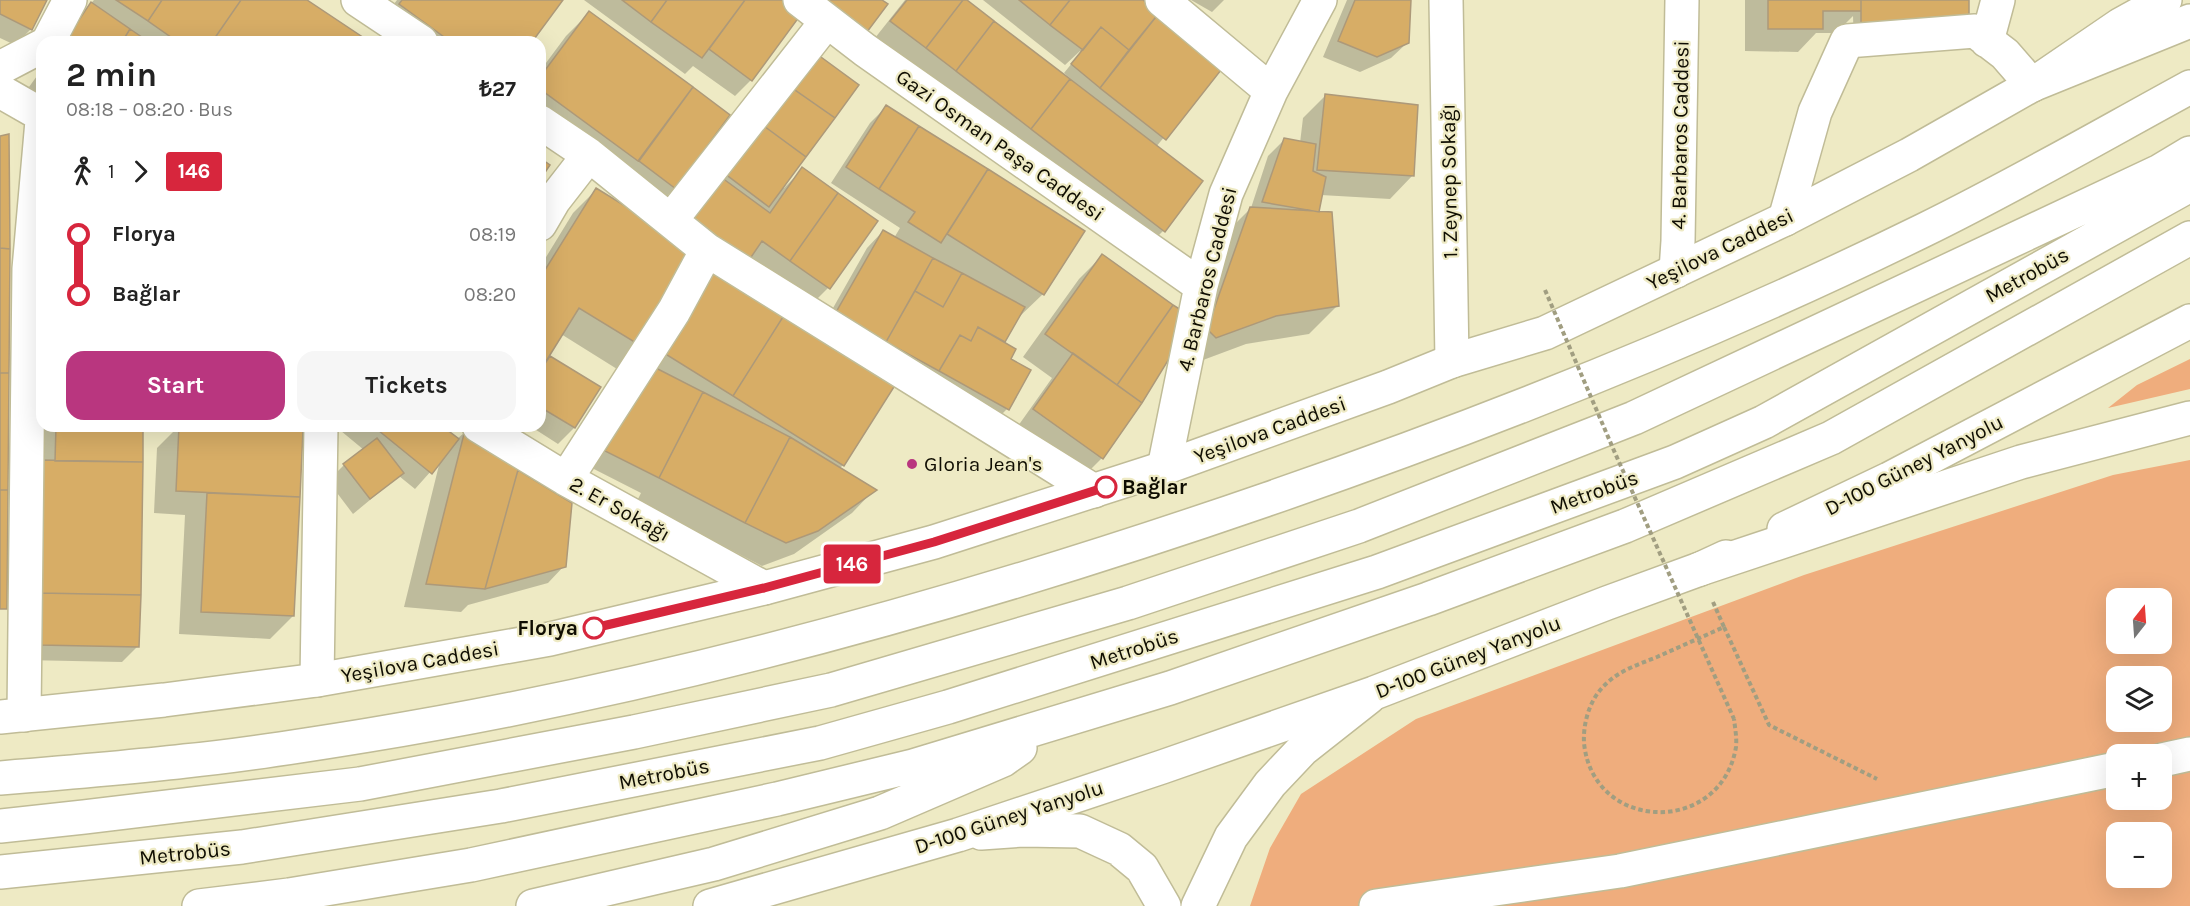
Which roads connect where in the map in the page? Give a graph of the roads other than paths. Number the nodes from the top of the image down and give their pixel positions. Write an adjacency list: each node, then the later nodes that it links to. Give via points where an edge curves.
1 (70, 0): 12 (main road)
2 (358, 0): 13 (main road)
3 (800, 0): 10 (main road, Gazi Osman Paşa Caddesi)
4 (1162, 0): 20 (main road)
5 (1320, 0): 20 (main road, 4. Barbaros Caddesi)
6 (1446, 0): 35 (main road, 1. Zeynep Sokağı)
7 (1682, 0): 32 (main road, 4. Barbaros Caddesi)
8 (1998, 0): 14 (main road)
9 (2165, 0): 17 (main road, via 2120,25)
10 (827, 21): 29 (main road); 33 (main road, Gazi Osman Paşa Caddesi)
11 (2190, 21): 17 (main road)
12 (51, 36)
13 (412, 36)
14 (1987, 41): 17 (main road, via 2005,54); 28 (main road, via 1975,31 1847,40 1815,112)
15 (36, 48): 16 (main road)
16 (0, 68)
17 (2032, 85): 28 (main road, Yeşilova Caddesi)
18 (2190, 87): 51 (main road, via 1927,229 1764,306 1367,465 1171,533 993,588 719,664 509,709 371,735 189,761)
19 (0, 91): 21 (main road)
20 (1271, 91): 33 (main road, 4. Barbaros Caddesi, via 1226,194)
21 (36, 112)
22 (546, 126): 24 (main road)
23 (2190, 153): 52 (main road, Metrobüs, via 2138,182 1634,418 1359,526 1128,603 831,690 634,732 360,784)
24 (590, 155): 27 (main road); 29 (main road)
25 (2190, 185): 54 (main road, Metrobüs, via 1764,422 1675,462 1377,572 971,700 820,743 501,806 242,847)
26 (36, 189): 46 (main road, via 29,269)
27 (546, 214)
28 (1785, 219): 32 (main road, Yeşilova Caddesi)
29 (670, 220): 31 (main road)
30 (2190, 238): 47 (main road, via 1831,438 1729,482 1625,526 1428,599)
31 (707, 250): 40 (main road, via 674,311); 41 (main road)
32 (1676, 270): 35 (main road, Yeşilova Caddesi, via 1545,333)
33 (1201, 286): 39 (main road, 4. Barbaros Caddesi)
34 (2190, 321): 42 (main road, D-100 Güney Yanyolu, via 1889,479)
35 (1452, 361): 39 (main road, Yeşilova Caddesi)
36 (2190, 418): 42 (main road, via 2021,462)
37 (321, 432): 44 (main road)
38 (489, 432): 40 (main road, 2. Er Sokağı)
39 (1164, 468): 41 (main road, Yeşilova Caddesi)
40 (566, 479): 43 (main road, 2. Er Sokağı)
41 (1094, 491): 43 (main road, Yeşilova Caddesi, via 934,542)
42 (1700, 569): 45 (main road, D-100 Güney Yanyolu)
43 (764, 588): 44 (main road, Yeşilova Caddesi, via 550,639)
44 (316, 680): 46 (main road, Yeşilova Caddesi)
45 (1374, 693): 53 (main road, D-100 Güney Yanyolu); 59 (main road, via 1303,749 1270,784 1231,837)
46 (12, 716)
47 (1058, 722): 55 (main road, via 913,766 494,860); 56 (main road, via 1003,760 880,813 714,864)
48 (2190, 754): 49 (main road)
49 (2172, 758)
50 (2106, 771): 60 (main road, via 1620,871)
51 (0, 778)
52 (0, 825)
53 (958, 835): 57 (main road, D-100 Güney Yanyolu); 58 (main road, via 1080,831 1119,849 1142,868)
54 (0, 872)
55 (199, 906)
56 (533, 906)
57 (710, 906)
58 (1164, 906)
59 (1198, 906)
60 (1376, 906)

